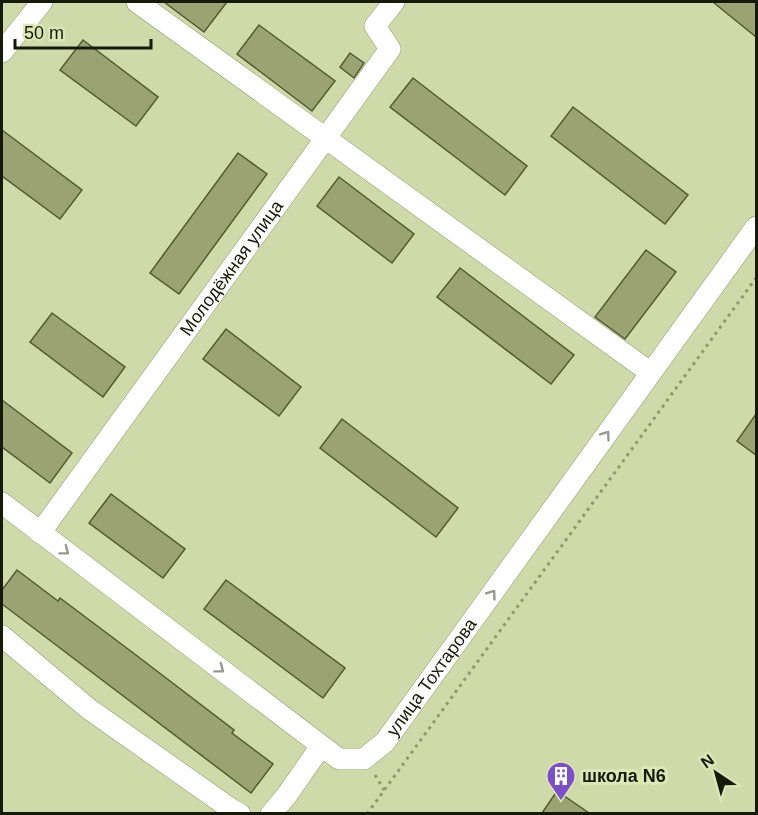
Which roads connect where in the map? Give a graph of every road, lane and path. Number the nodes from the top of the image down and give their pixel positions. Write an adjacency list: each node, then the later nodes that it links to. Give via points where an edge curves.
1 (42, 2): 4 (street)
2 (137, 2): 5 (street)
3 (394, 2): 5 (street, Молодёжная улица, via 375,26 390,49)
4 (2, 52)
5 (326, 138): 8 (street); 10 (street, Молодёжная улица)
6 (756, 227): 8 (street, улица Тохтарова)
7 (756, 278): 15 (path)
8 (651, 374): 12 (street, улица Тохтарова, one-way to 8, via 339,759 364,759 385,742)
9 (5, 513): 10 (street, улица Тохтарова)
10 (40, 533): 12 (street, улица Тохтарова, one-way to 12)
11 (2, 636): 13 (street, via 89,709)
12 (321, 746): 14 (street)
13 (240, 813)
14 (271, 813)
15 (367, 813)

